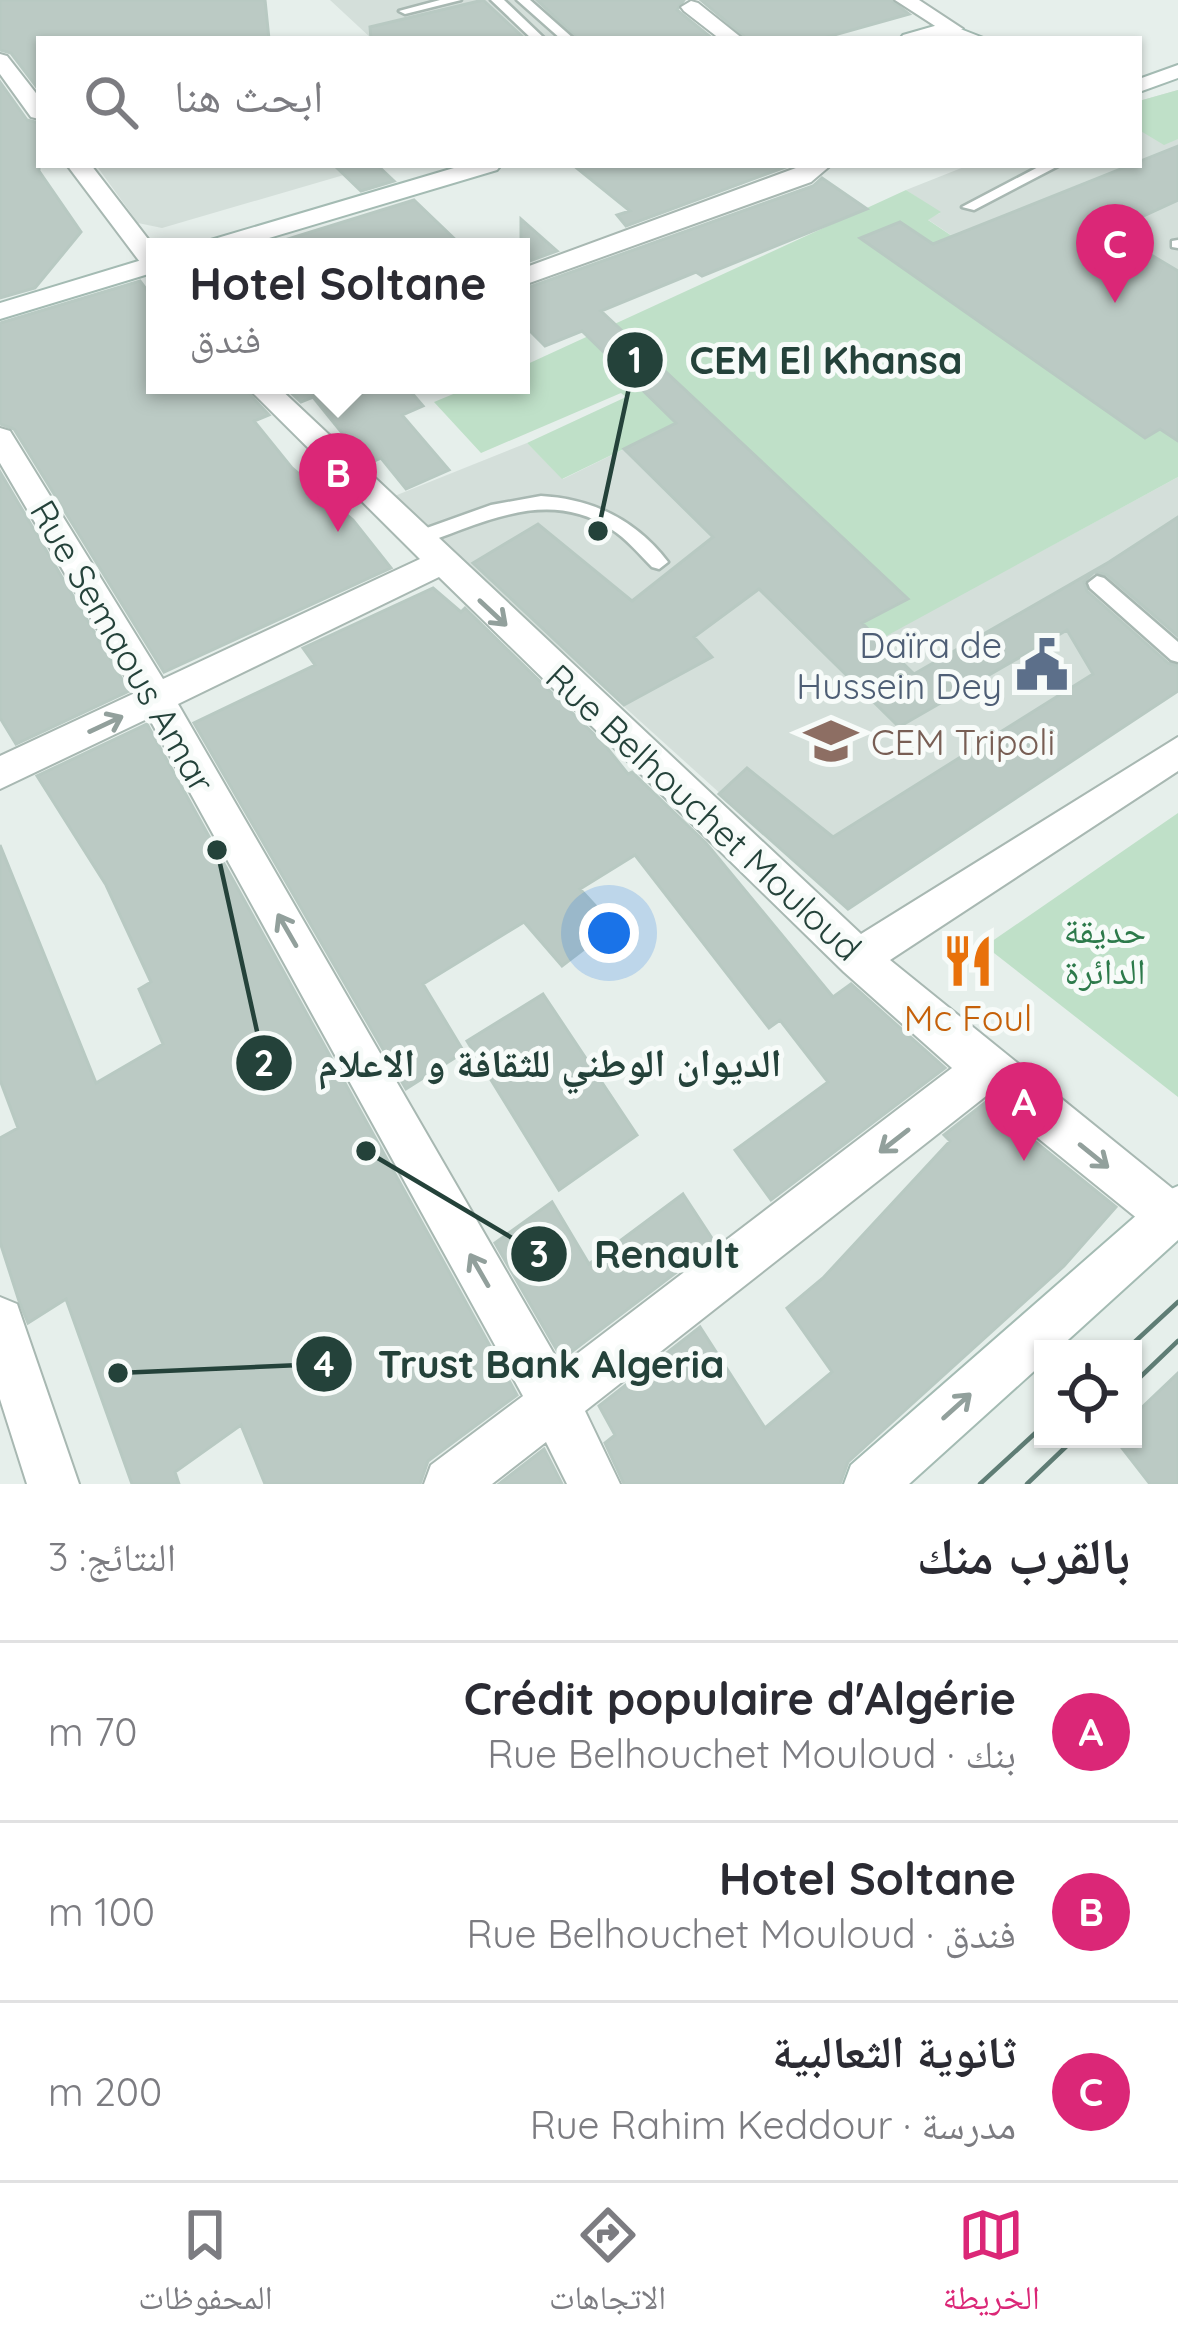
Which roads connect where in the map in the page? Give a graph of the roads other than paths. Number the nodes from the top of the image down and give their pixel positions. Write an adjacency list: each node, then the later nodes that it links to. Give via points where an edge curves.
1 (455, 0): 6 (lane)
2 (497, 0): 8 (lane)
3 (523, 0): 9 (lane)
4 (904, 0): 7 (street)
5 (691, 8): 10 (street)
6 (405, 11)
7 (953, 29): 11 (street); 12 (street)
8 (536, 36)
9 (565, 36)
10 (729, 36)
11 (923, 36)
12 (969, 36)
13 (0, 60): 16 (street)
14 (1178, 71): 15 (street)
15 (1142, 85)
16 (36, 108)
17 (85, 168): 23 (street)
18 (479, 168): 22 (street)
19 (815, 168): 25 (street)
20 (1047, 168): 21 (lane)
21 (969, 207)
22 (243, 238)
23 (146, 252)
24 (146, 267): 26 (street)
25 (530, 275)
26 (0, 311)
27 (268, 394): 29 (street, Rue Belhouchet Mouloud)
28 (0, 438): 33 (street, Rue Semaous Amar)
29 (428, 551): 30 (lane, via 511,502 568,503 616,523); 33 (street); 36 (street, Rue Belhouchet Mouloud, one-way to 36)
30 (659, 562)
31 (1097, 583): 32 (lane)
32 (1178, 654)
33 (157, 700): 35 (street, one-way to 33); 40 (street, Rue Semaous Amar, one-way to 33)
34 (1178, 752): 36 (street)
35 (0, 773)
36 (857, 958): 37 (street, Rue Belhouchet Mouloud)
37 (986, 1070): 38 (street, Rue Belhouchet Mouloud, one-way to 38); 40 (street, one-way to 40)
38 (1174, 1213): 44 (street, one-way to 38)
39 (0, 1321): 41 (street)
40 (555, 1404): 42 (street); 43 (street, Rue Semaous Amar)
41 (53, 1484)
42 (450, 1484)
43 (594, 1484)
44 (870, 1484)

